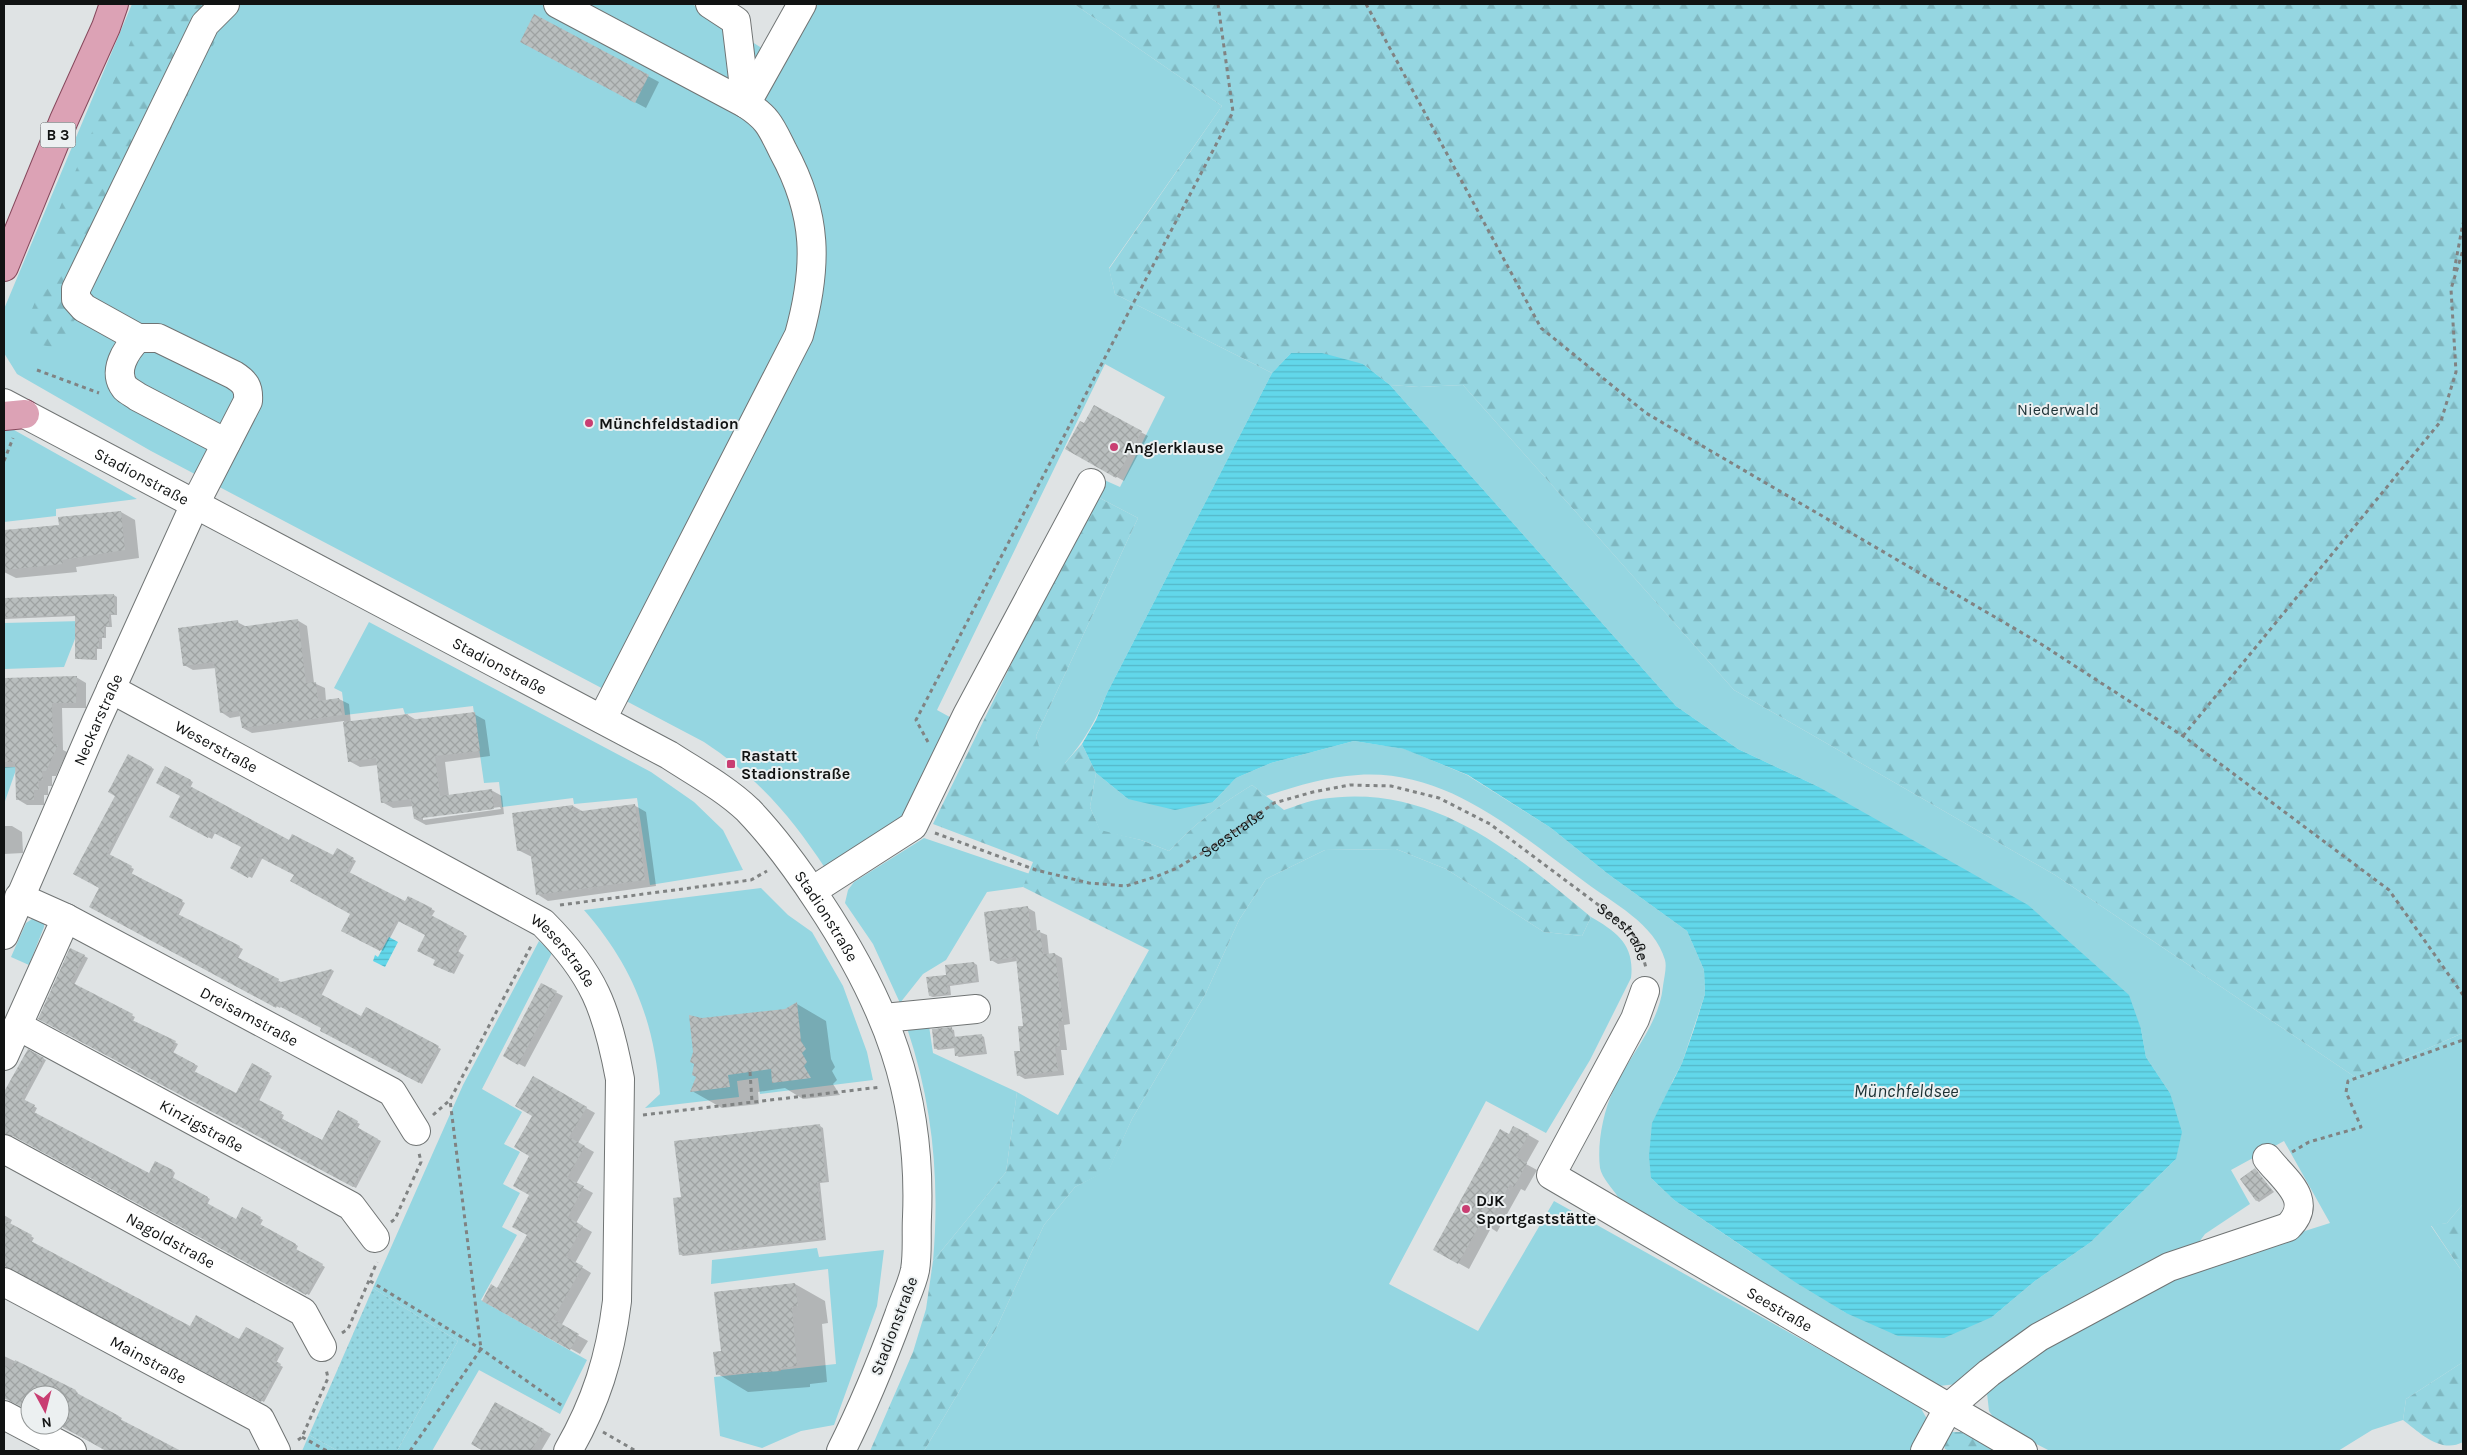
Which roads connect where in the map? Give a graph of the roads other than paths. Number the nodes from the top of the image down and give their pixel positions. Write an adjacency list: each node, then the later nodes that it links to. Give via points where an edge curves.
1 (114, 4): 7 (main road, B 3)
2 (225, 4): 8 (street, via 205,24 76,289 76,299 84,308)
3 (558, 4): 6 (street)
4 (710, 4): 6 (street, via 736,21)
5 (802, 4): 6 (street)
6 (746, 104): 15 (street, via 764,116 793,168 810,216 812,258 809,299 799,335)
7 (4, 266)
8 (138, 338): 11 (street, via 120,365 125,388); 11 (street, Neckarstraße, via 158,338 245,382 248,401)
9 (4, 384): 10 (street, Stadionstraße)
10 (11, 411): 13 (street, Stadionstraße)
11 (226, 443): 13 (street, Neckarstraße)
12 (1091, 483): 16 (street, via 967,715 913,826)
13 (195, 504): 14 (street, Neckarstraße); 15 (street, Stadionstraße)
14 (111, 689): 17 (street, Neckarstraße); 35 (street, Weserstraße, via 543,923 569,949 583,969 604,1011 620,1079 616,1301 602,1381 585,1422)
15 (602, 719): 16 (street, Stadionstraße, via 669,755 748,810)
16 (812, 891): 22 (street, Stadionstraße, via 859,967)
17 (19, 897): 18 (street, Dreisamstraße); 19 (street, Neckarstraße)
18 (66, 918): 23 (street); 25 (street, Dreisamstraße, via 392,1092)
19 (4, 935)
20 (1645, 991): 31 (street, Seestraße, via 1635,1019 1551,1175)
21 (976, 1009): 22 (street)
22 (884, 1018): 36 (street, Stadionstraße, via 906,1084 914,1129 918,1197 915,1269 883,1358)
23 (18, 1026): 24 (street); 28 (street, Kinzigstraße, via 351,1206)
24 (4, 1056)
25 (416, 1131)
26 (4, 1149): 30 (street, Nagoldstraße, via 303,1312)
27 (2271, 1162): 31 (street, via 2294,1189 2300,1205 2298,1217 2288,1227 2169,1267 2107,1299 2040,1337 1989,1372)
28 (375, 1238)
29 (4, 1282): 33 (street, Mainstraße, via 260,1419)
30 (322, 1347)
31 (1949, 1407): 37 (street); 38 (street, Seestraße)
32 (4, 1415): 34 (street)
33 (286, 1446)
34 (72, 1451)
35 (568, 1451)
36 (841, 1451)
37 (1925, 1451)
38 (2023, 1451)

